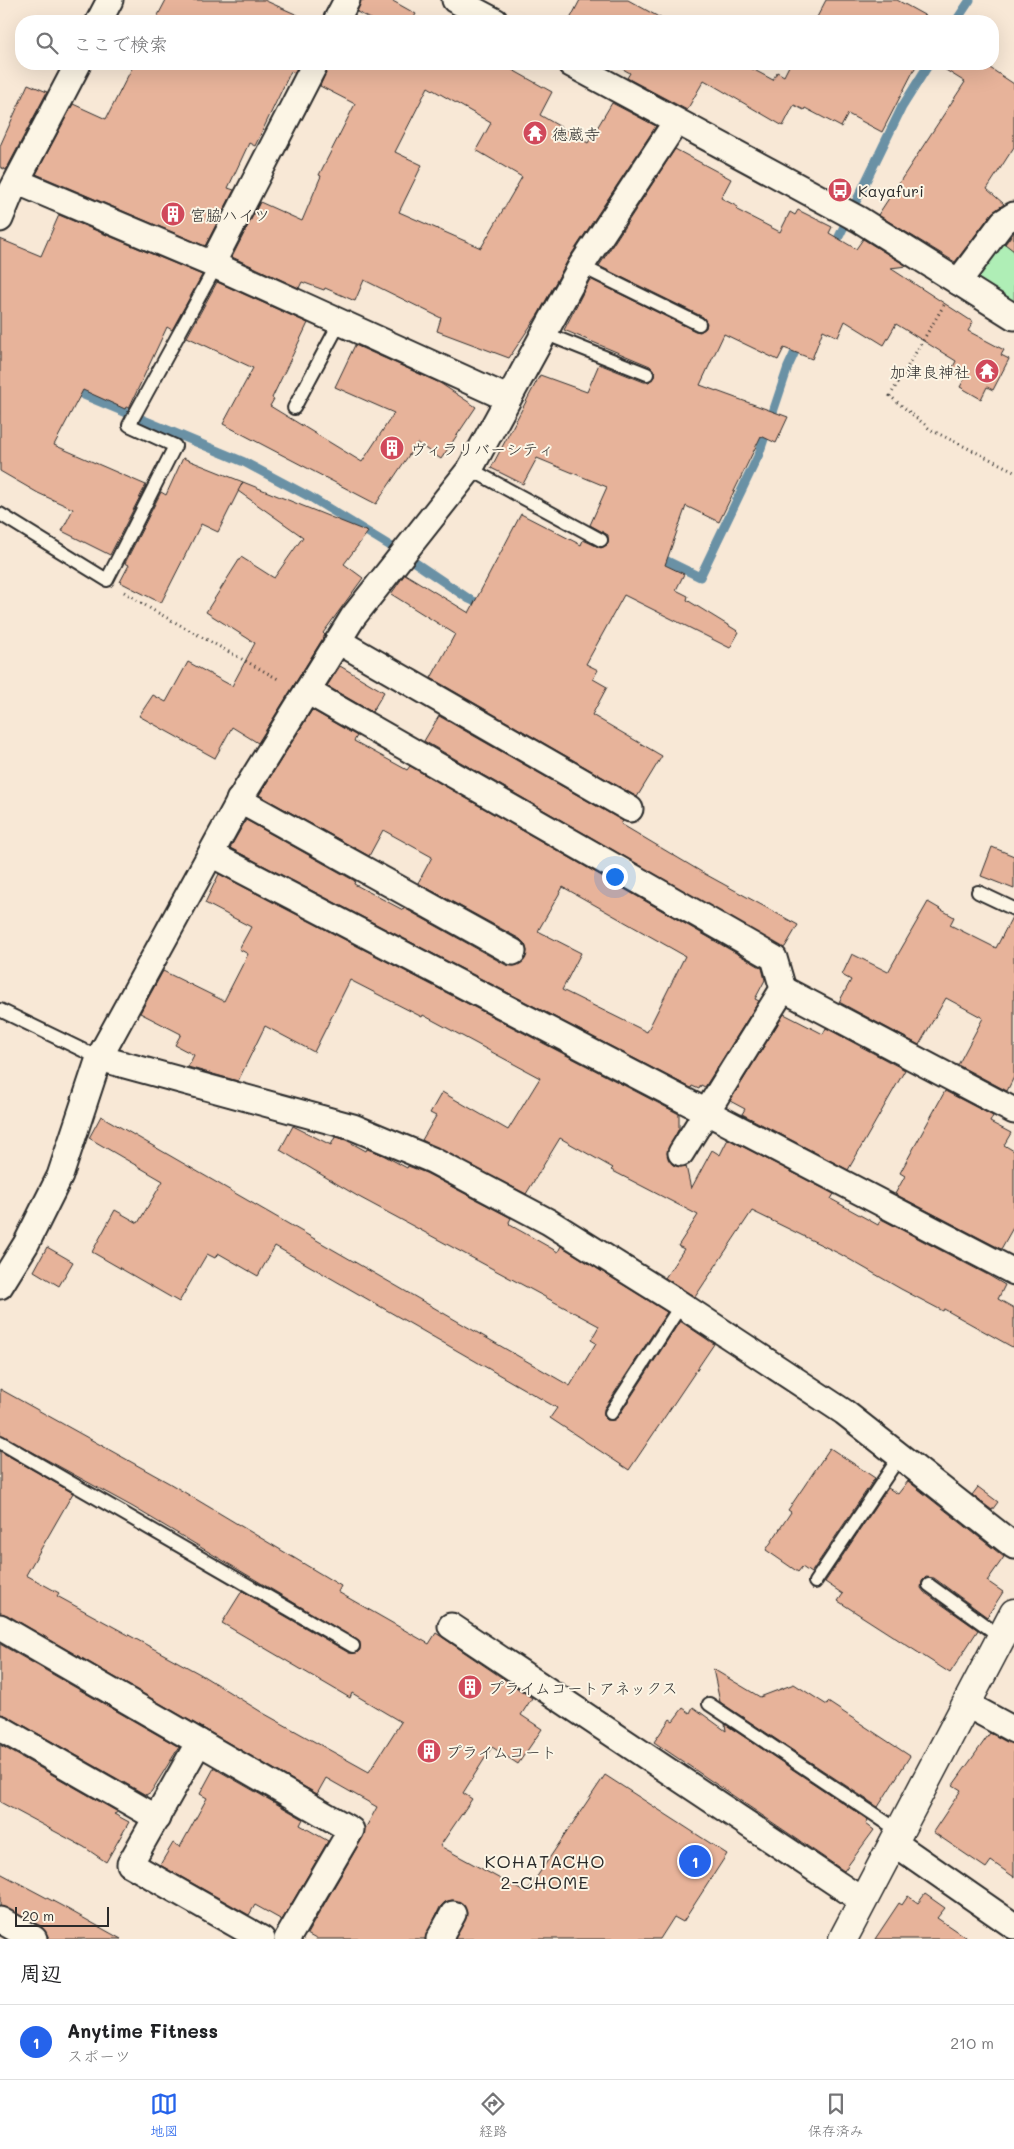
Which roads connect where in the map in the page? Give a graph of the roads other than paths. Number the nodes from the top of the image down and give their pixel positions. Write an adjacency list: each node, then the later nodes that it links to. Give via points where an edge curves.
1 (110, 0): 5 (street)
2 (347, 0): 6 (street)
3 (455, 0): 4 (street)
4 (491, 12)
5 (102, 15)
6 (339, 15)
7 (75, 70): 11 (street)
8 (312, 70): 14 (street)
9 (582, 70): 10 (street)
10 (676, 122): 15 (street); 16 (street, via 851,214)
11 (10, 185): 13 (street); 14 (street)
12 (1014, 215): 16 (street, via 1003,222)
13 (0, 219)
14 (214, 265): 18 (street); 25 (lane, via 130,425 175,446 107,580)
15 (581, 266): 19 (lane); 20 (street)
16 (958, 282): 17 (street)
17 (1014, 318)
18 (340, 322): 22 (street); 23 (lane)
19 (699, 324)
20 (544, 332): 21 (lane); 22 (street)
21 (647, 374)
22 (507, 398): 24 (street)
23 (294, 408)
24 (470, 469): 26 (lane); 27 (street, via 353,617)
25 (0, 514)
26 (601, 540)
27 (338, 641): 28 (street); 30 (street)
28 (306, 692): 29 (street); 35 (street, via 774,958)
29 (240, 800): 31 (street); 34 (street)
30 (630, 810)
31 (211, 854): 37 (street); 39 (street)
32 (978, 892): 33 (lane)
33 (1014, 909)
34 (513, 952)
35 (782, 989): 38 (street); 39 (street)
36 (0, 1010): 37 (lane)
37 (99, 1058): 42 (street, via 60,1176 26,1244); 43 (street, via 353,1127 432,1160 549,1222)
38 (1014, 1111)
39 (706, 1112): 40 (street); 41 (street)
40 (681, 1153)
41 (1014, 1272)
42 (0, 1286)
43 (681, 1304): 44 (lane); 46 (street, via 844,1412)
44 (611, 1413)
45 (0, 1442): 54 (lane)
46 (900, 1456): 47 (street); 48 (lane)
47 (1014, 1546)
48 (816, 1582)
49 (929, 1585): 53 (lane)
50 (1014, 1613): 53 (street)
51 (451, 1626): 62 (street)
52 (0, 1627): 59 (street)
53 (1001, 1637): 56 (street)
54 (353, 1646)
55 (710, 1704): 61 (lane)
56 (966, 1704): 58 (street); 61 (street)
57 (0, 1728): 60 (street)
58 (1014, 1730)
59 (199, 1742): 60 (street); 68 (street, via 350,1830)
60 (156, 1818): 67 (street, via 130,1864)
61 (896, 1837): 62 (street); 65 (street)
62 (863, 1901): 70 (street)
63 (453, 1914): 69 (street)
64 (0, 1920): 66 (street)
65 (1014, 1926)
66 (34, 1939)
67 (262, 1939)
68 (287, 1939)
69 (438, 1939)
70 (843, 1939)

